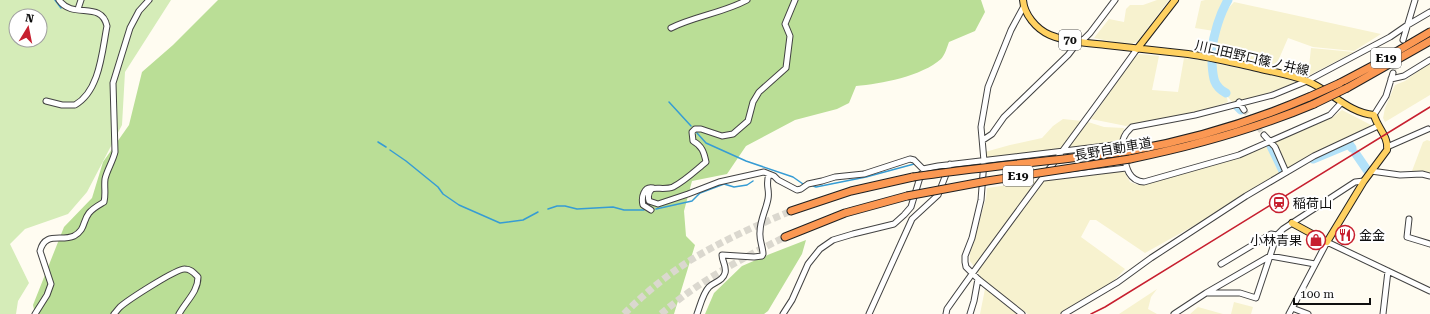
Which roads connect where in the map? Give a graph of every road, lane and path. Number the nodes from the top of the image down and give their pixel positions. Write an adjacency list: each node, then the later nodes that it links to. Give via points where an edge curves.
1 (59, 0): 10 (street, via 68,8)
2 (81, 0): 10 (street)
3 (149, 0): 64 (street, via 139,11 130,28 112,82 115,152 105,178 104,202 88,214 79,233 66,238 51,238 43,244 40,250 52,284)
4 (748, 0): 13 (street, via 686,20)
5 (795, 0): 46 (street, via 785,24 790,36 786,68 759,92 753,102 748,121 732,134 722,136 695,129 692,132 693,141 704,151 706,162 674,186)
6 (1115, 0): 17 (street, via 1090,33)
7 (1175, 0): 18 (main road)
8 (1415, 0): 12 (street)
9 (1023, 3): 17 (main road, 70, via 1029,17 1042,30); 31 (street, via 988,87 981,127)
10 (78, 9): 23 (street, via 96,10 106,19 107,26 95,82 89,93 75,105)
11 (1430, 12): 12 (street)
12 (1406, 26): 15 (street); 22 (street)
13 (671, 28)
14 (1430, 32): 48 (highway, 長野自動車道 / E19, bridge, via 1374,65 1309,98 1215,131 1129,151 913,177 851,191)
15 (1403, 40)
16 (1430, 41): 52 (highway, 長野自動車道 / E19, bridge, via 1314,104 1223,137 1130,159 987,180 907,196 845,213)
17 (1078, 42): 18 (main road, 70); 31 (street, via 1068,55 1004,117 992,134)
18 (1137, 48): 22 (main road, 川口田野口篠ノ井線, via 1198,56); 35 (street)
19 (1430, 60): 21 (street, via 1404,76)
20 (1393, 73): 21 (street)
21 (1391, 79): 27 (street, via 1386,96)
22 (1307, 81): 24 (street, via 1273,95); 25 (main road, 川口田野口篠ノ井線)
23 (46, 101)
24 (1239, 102): 26 (street); 33 (street, via 1195,115 1132,127)
25 (1342, 102): 27 (main road, 川口田野口篠ノ井線, via 1362,112); 32 (street, via 1330,115)
26 (1244, 110)
27 (1374, 114): 28 (main road)
28 (1378, 126): 34 (main road, via 1388,144); 41 (street)
29 (1428, 129): 34 (street)
30 (1264, 135): 32 (street)
31 (983, 140): 36 (street)
32 (1270, 142): 38 (street, via 1239,156 1144,182 1133,178); 41 (street, via 1275,147)
33 (1122, 144): 35 (street); 38 (street)
34 (1387, 147): 40 (main road)
35 (1063, 152): 36 (street); 44 (street)
36 (984, 161): 37 (street); 59 (street, via 982,200 965,256 966,267)
37 (950, 164): 39 (street); 69 (street, via 938,195 912,219)
38 (1126, 168): 44 (street)
39 (923, 169): 42 (street, via 910,159 864,174 808,184 797,190); 68 (street, via 911,207 894,224 833,240 820,249 808,264)
40 (1371, 171): 43 (street); 45 (main road)
41 (1286, 172): 73 (street, via 1118,282)
42 (769, 174): 46 (street, via 764,172 719,182 658,204 649,201 648,198 648,194); 67 (street, via 766,186 768,198 760,232 762,256 722,255 726,271 724,278 707,289)
43 (1430, 176)
44 (1044, 178): 59 (street)
45 (1364, 181): 50 (street, via 1355,182); 53 (main road)
46 (654, 189): 47 (street, via 646,189 643,194 643,205)
47 (651, 210)
48 (791, 210)
49 (1409, 219): 54 (street, via 1407,237)
50 (1292, 223): 51 (street); 53 (main road)
51 (1277, 235): 55 (street); 56 (street, via 1271,234)
52 (785, 237)
53 (1327, 242): 57 (street); 58 (street)
54 (1430, 244)
55 (1270, 256): 57 (street); 62 (street); 62 (street, via 1256,298 1240,293)
56 (1221, 264)
57 (1315, 264): 63 (street)
58 (1388, 271): 61 (street); 77 (street)
59 (972, 274): 60 (street); 70 (street)
60 (978, 279): 71 (street); 72 (street)
61 (1430, 291)
62 (1206, 292): 74 (street)
63 (1292, 308): 75 (street); 76 (street)
64 (35, 314)
65 (114, 314): 66 (street, via 120,306 175,272 191,270 198,277 198,284)
66 (179, 314)
67 (697, 314)
68 (783, 314)
69 (869, 314)
70 (946, 314)
71 (970, 314)
72 (1022, 314)
73 (1064, 314)
74 (1174, 314)
75 (1289, 314)
76 (1308, 314)
77 (1383, 314)

